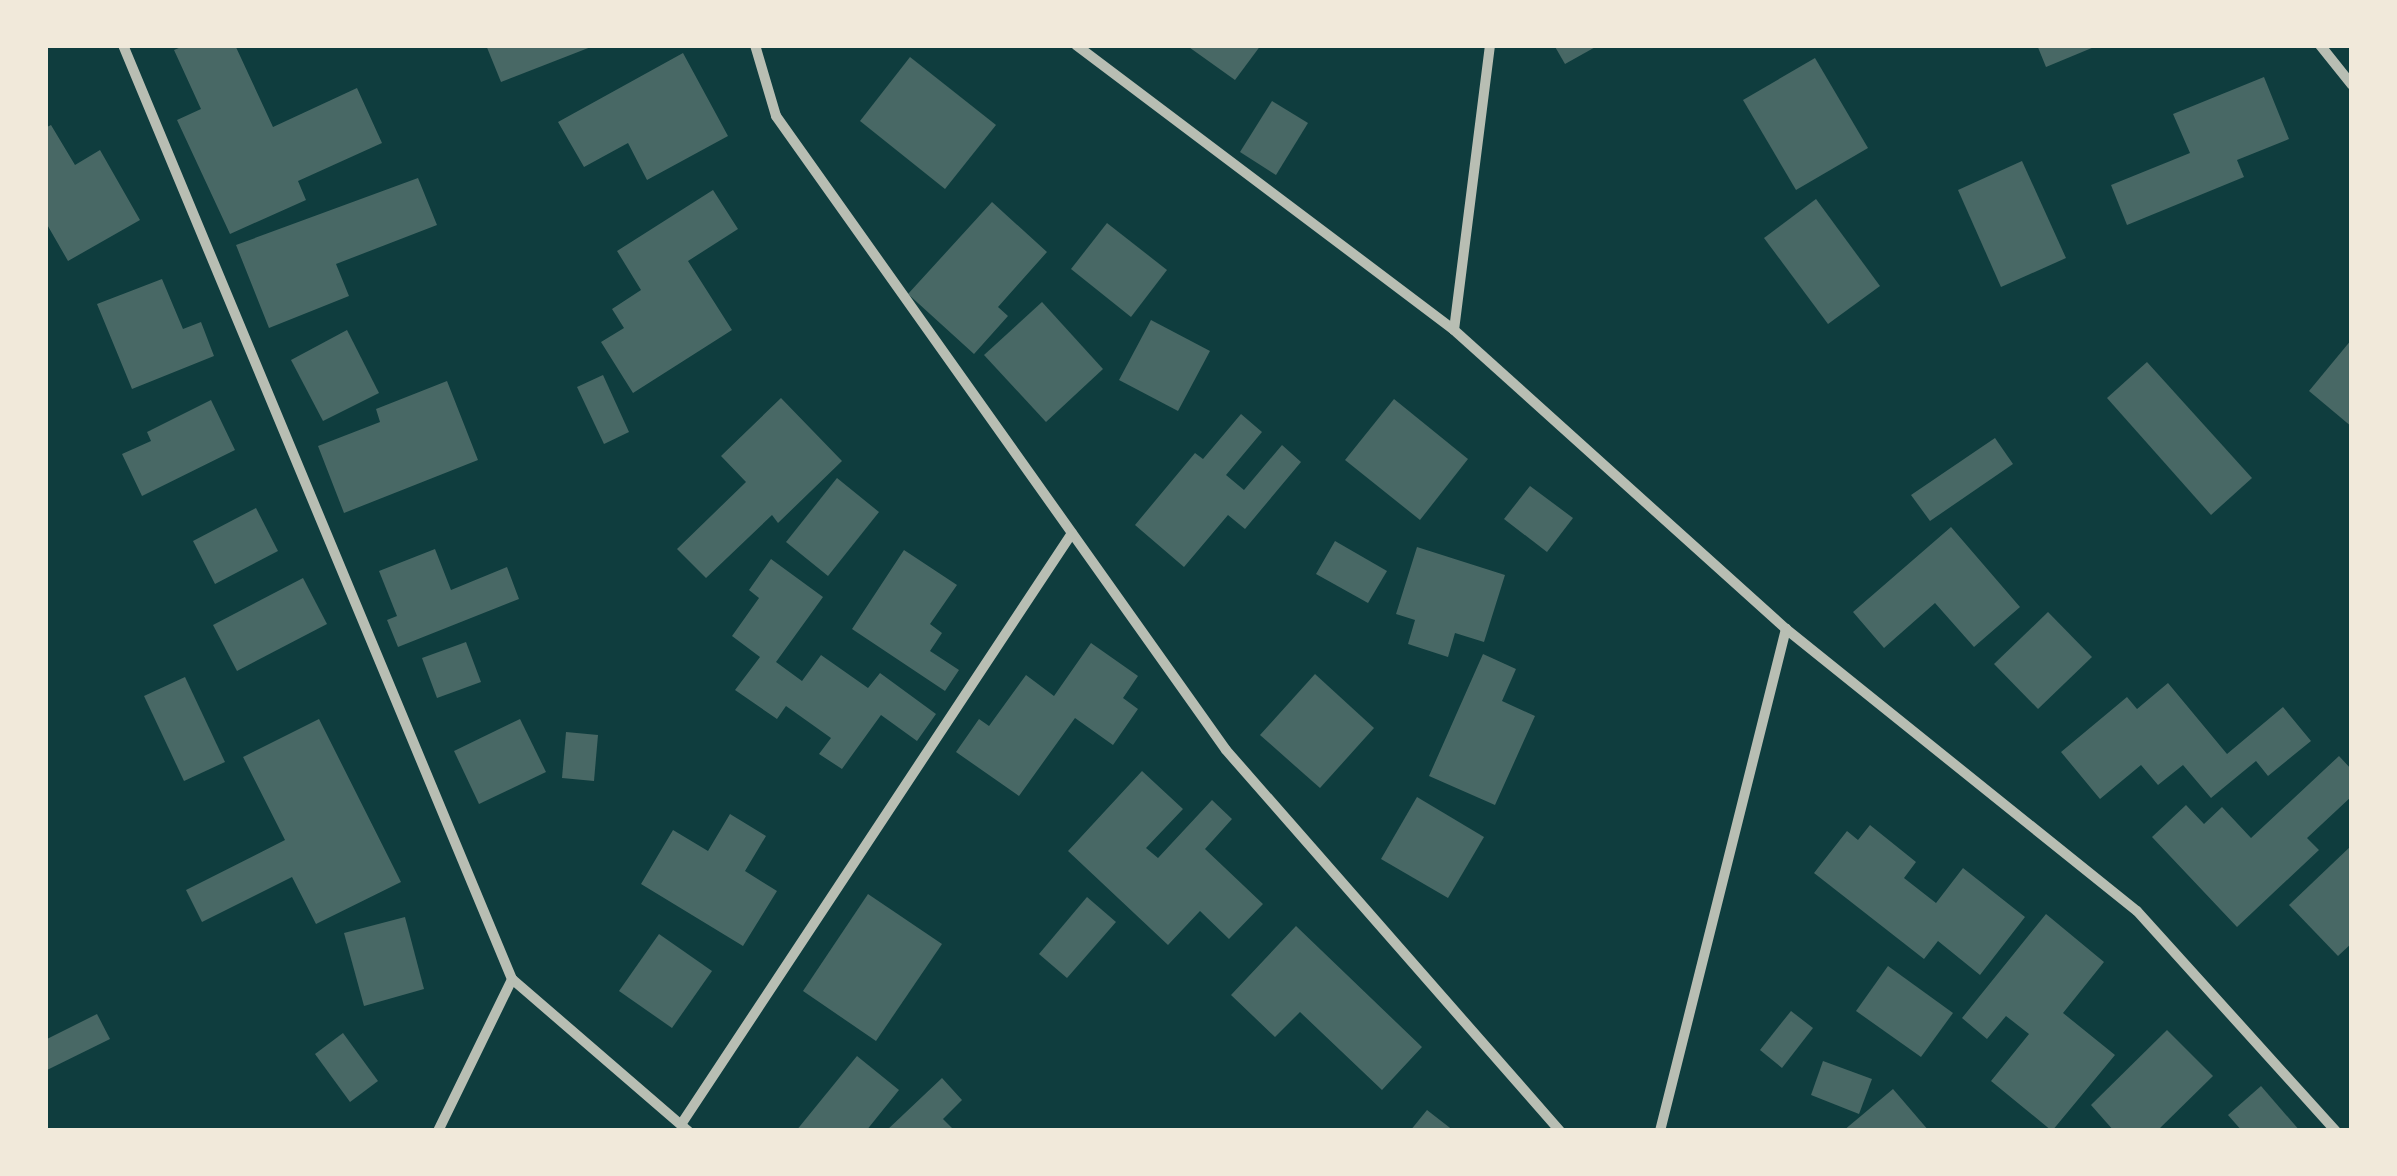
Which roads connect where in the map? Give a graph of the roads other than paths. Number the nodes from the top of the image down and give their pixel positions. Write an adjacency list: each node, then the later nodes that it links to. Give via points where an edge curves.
1 (123, 45): 10 (street)
2 (755, 45): 8 (street, via 776,116)
3 (1076, 45): 7 (street)
4 (1490, 45): 7 (street)
5 (2320, 45): 6 (street)
6 (2352, 84)
7 (1454, 330): 9 (street)
8 (1072, 532): 11 (street); 13 (street, via 1226,750)
9 (1786, 629): 14 (street); 15 (street, via 2138,912)
10 (512, 979): 11 (street); 12 (street)
11 (685, 1127)
12 (438, 1131)
13 (1560, 1131)
14 (1660, 1131)
15 (2336, 1131)

